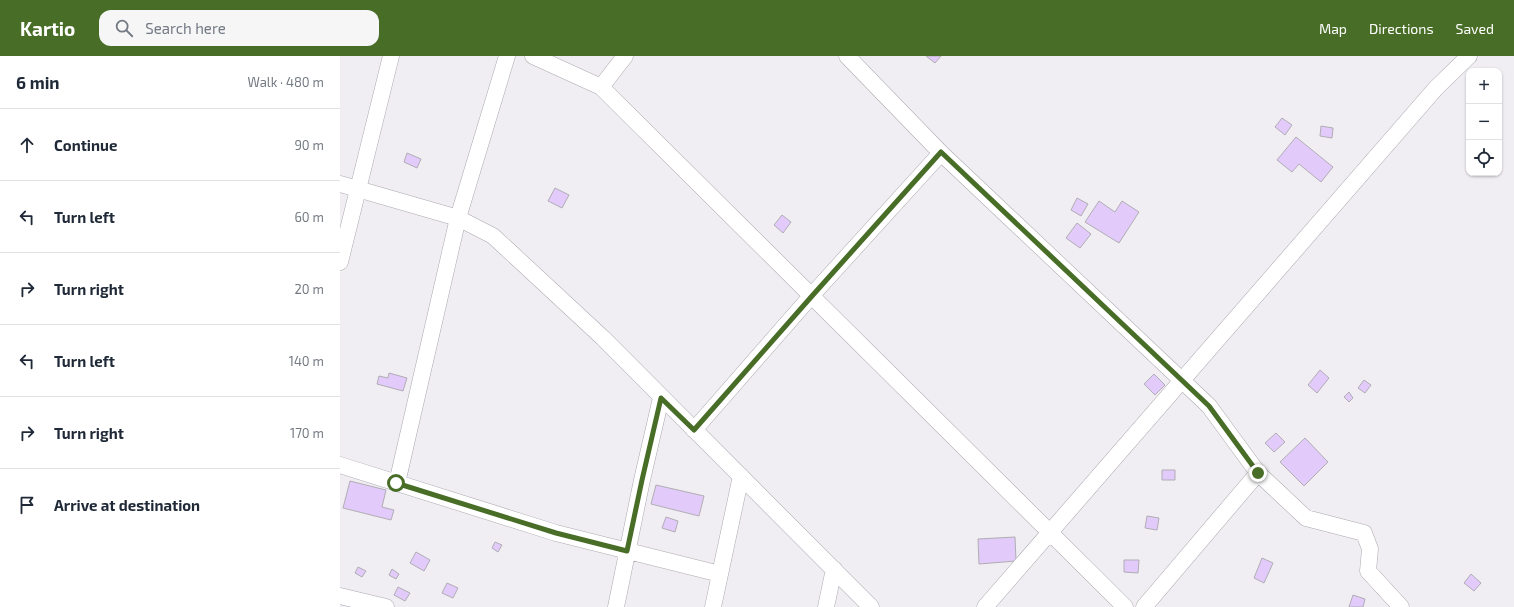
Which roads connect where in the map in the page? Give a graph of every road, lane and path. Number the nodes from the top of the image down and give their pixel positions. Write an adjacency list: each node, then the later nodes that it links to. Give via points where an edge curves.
1 (391, 56): 10 (street)
2 (507, 56): 11 (street)
3 (533, 56): 7 (street)
4 (625, 56): 7 (street)
5 (847, 56): 8 (street)
6 (1469, 56): 14 (street, via 1436,88)
7 (601, 87): 13 (street)
8 (941, 152): 13 (street); 14 (street)
9 (340, 184): 10 (street)
10 (358, 189): 11 (street); 12 (street)
11 (458, 218): 15 (street, via 493,236 603,338); 20 (street)
12 (340, 262)
13 (812, 296): 16 (street); 21 (street)
14 (1182, 380): 18 (street, via 1209,406); 21 (street)
15 (661, 398): 16 (street); 22 (street)
16 (694, 430): 19 (street)
17 (340, 465): 20 (street)
18 (1258, 473): 33 (street); 34 (street, via 1306,518 1364,533 1370,549 1368,571)
19 (741, 476): 23 (street); 24 (street)
20 (396, 483): 22 (street, via 556,533)
21 (1051, 532): 31 (street); 32 (street)
22 (627, 551): 24 (street); 27 (street)
23 (834, 569): 29 (street); 30 (street)
24 (720, 574): 28 (street)
25 (340, 596): 26 (street)
26 (386, 607)
27 (616, 607)
28 (713, 607)
29 (826, 607)
30 (871, 607)
31 (985, 607)
32 (1125, 607)
33 (1144, 607)
34 (1401, 607)

